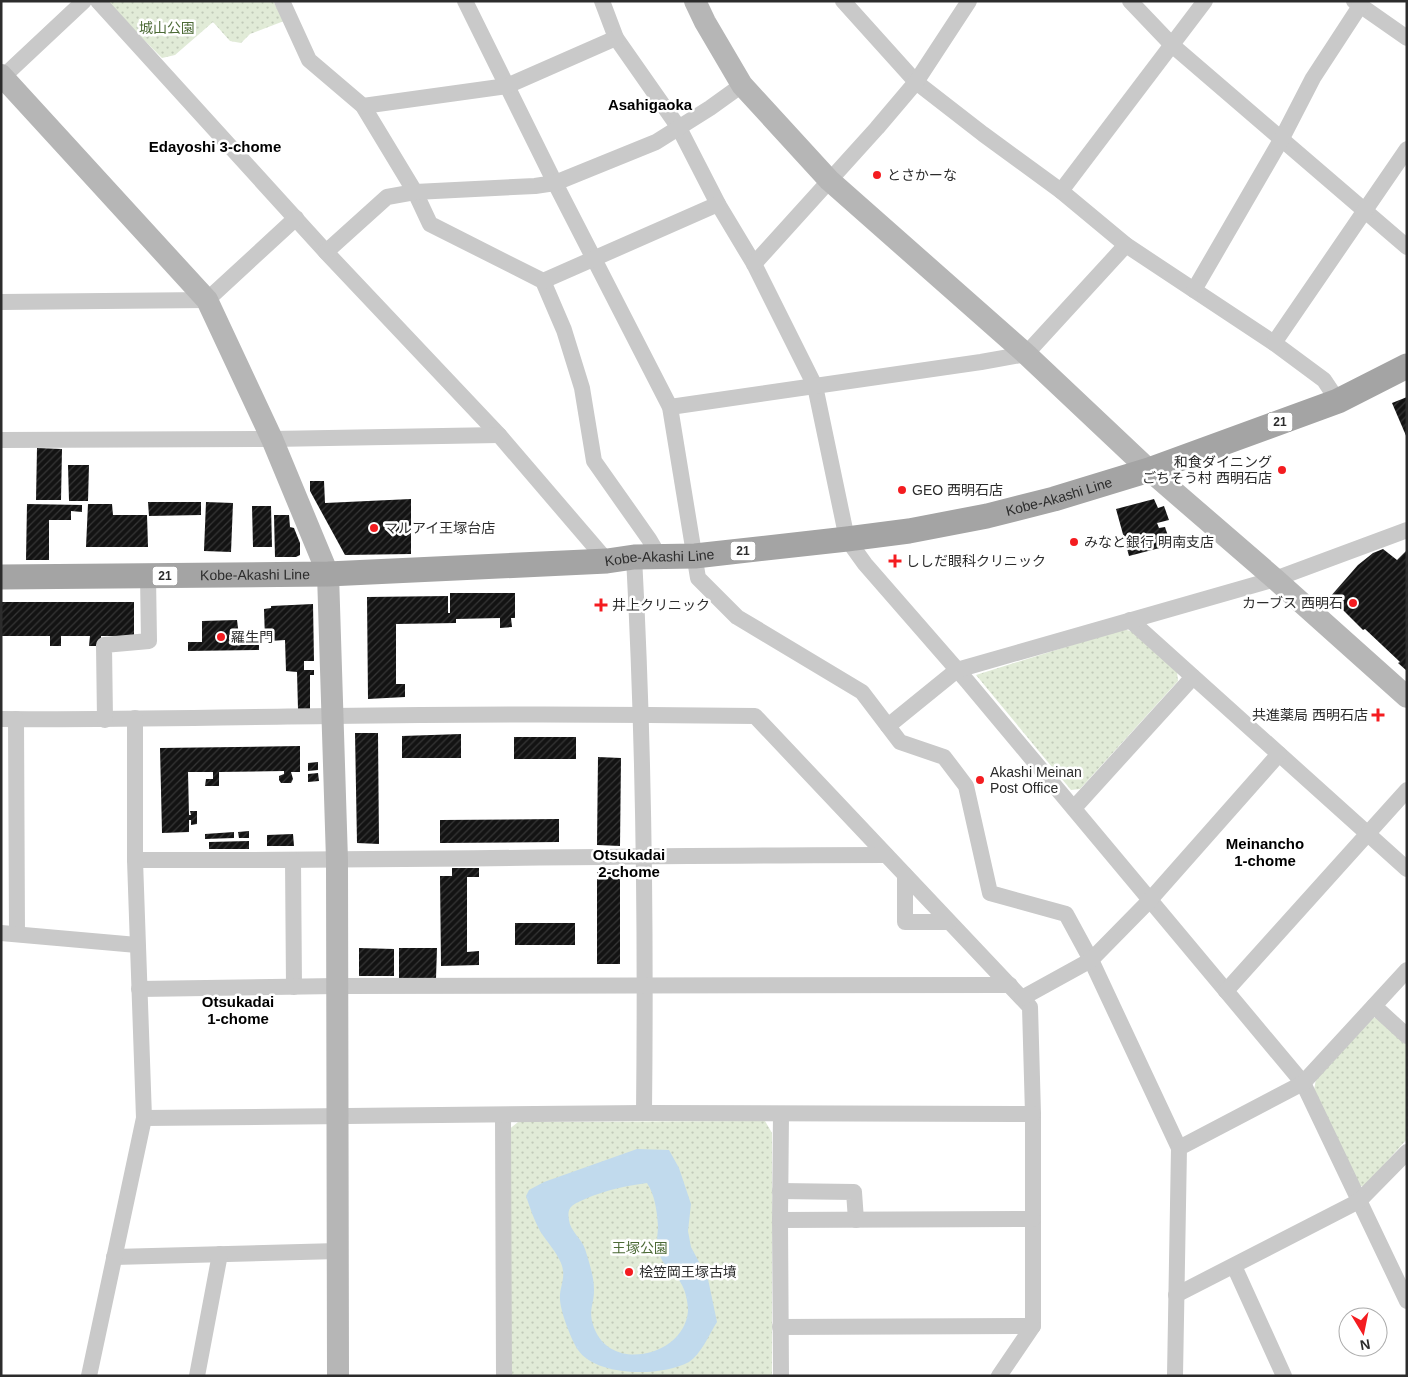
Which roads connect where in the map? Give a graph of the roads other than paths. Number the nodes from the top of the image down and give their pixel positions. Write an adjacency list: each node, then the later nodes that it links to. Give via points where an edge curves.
1 (84, 1): 15 (street)
2 (98, 1): 29 (street)
3 (282, 1): 19 (street, via 309,60)
4 (465, 1): 18 (street)
5 (602, 1): 12 (street)
6 (695, 1): 17 (street)
7 (843, 1): 16 (street)
8 (969, 1): 16 (street)
9 (1130, 1): 14 (street)
10 (1205, 1): 14 (street)
11 (1357, 4): 13 (street); 21 (street)
12 (616, 38): 18 (street); 20 (street)
13 (1407, 38)
14 (1172, 45): 21 (street); 25 (street)
15 (2, 77): 37 (street)
16 (916, 82): 23 (street); 25 (street)
17 (742, 85): 20 (street); 23 (street)
18 (507, 86): 19 (street); 24 (street)
19 (363, 106): 26 (street)
20 (679, 128): 24 (street, via 656,142); 27 (street)
21 (1281, 140): 28 (street); 36 (street)
22 (1407, 149): 28 (street)
23 (829, 180): 34 (street); 40 (street)
24 (555, 183): 26 (street); 33 (street)
25 (1061, 191): 30 (street)
26 (414, 192): 32 (street, via 387,197); 35 (street, via 430,224)
27 (718, 204): 33 (street); 34 (street)
28 (1364, 210): 31 (street); 39 (street)
29 (296, 218): 32 (street); 37 (street)
30 (1126, 245): 36 (street); 40 (street)
31 (1407, 247)
32 (326, 252): 45 (street)
33 (593, 259): 35 (street); 44 (street)
34 (754, 264): 42 (street)
35 (543, 281): 51 (street, via 564,330 582,388 594,461)
36 (1194, 290): 39 (street)
37 (207, 300): 38 (street); 46 (street)
38 (1, 302)
39 (1274, 343): 43 (street, via 1324,380)
40 (1026, 354): 42 (street); 48 (street)
41 (1407, 366): 43 (main road, Kobe-Akashi Line / 21)
42 (815, 386): 44 (street); 50 (street)
43 (1338, 401): 48 (main road, Kobe-Akashi Line / 21)
44 (670, 407): 52 (street)
45 (499, 434): 46 (street); 54 (street)
46 (272, 439): 47 (street); 55 (street)
47 (1, 440)
48 (1149, 470): 50 (main road, Kobe-Akashi Line / 21, via 987,516); 58 (street)
49 (1407, 530): 58 (street)
50 (847, 539): 52 (main road, Kobe-Akashi Line / 21); 60 (street)
51 (659, 556): 52 (main road, Kobe-Akashi Line / 21); 53 (main road, Kobe-Akashi Line / 21)
52 (695, 556): 68 (street, via 698,578 737,617 862,692)
53 (634, 557): 54 (main road, Kobe-Akashi Line / 21); 63 (street)
54 (607, 561): 55 (main road, Kobe-Akashi Line / 21)
55 (328, 574): 56 (main road, Kobe-Akashi Line / 21); 64 (street)
56 (148, 576): 57 (main road, Kobe-Akashi Line / 21); 67 (street, via 149,641 104,645)
57 (1, 577)
58 (1275, 579): 59 (street); 62 (street)
59 (1130, 620): 60 (street); 61 (street)
60 (957, 670): 68 (street); 71 (street)
61 (1193, 677): 69 (street); 71 (street)
62 (1407, 697)
63 (641, 714): 64 (street); 73 (street); 74 (street, via 755,716)
64 (333, 716): 65 (street); 77 (street)
65 (135, 718): 67 (street); 75 (street)
66 (9, 719): 67 (street); 82 (street)
67 (105, 720)
68 (888, 726): 84 (street, via 900,742 944,757 966,786 990,894 1066,914)
69 (1279, 754): 72 (street); 80 (street)
70 (1407, 790): 72 (street)
71 (1074, 808): 80 (street)
72 (1368, 835): 78 (street); 91 (street)
73 (644, 855): 74 (street); 77 (street); 86 (street)
74 (886, 855): 79 (street)
75 (135, 860): 76 (street); 83 (street)
76 (293, 860): 77 (street); 89 (street)
77 (337, 860): 88 (street)
78 (1407, 869)
79 (905, 875): 81 (street); 81 (street, via 905,922)
80 (1149, 900): 84 (street); 91 (street)
81 (949, 922): 87 (street)
82 (9, 934): 83 (street)
83 (138, 946): 90 (street)
84 (1090, 960): 92 (street); 102 (street)
85 (1407, 970): 93 (street)
86 (645, 985): 87 (street); 88 (street); 96 (street)
87 (1010, 985): 92 (street)
88 (337, 986): 89 (street); 100 (street)
89 (294, 987): 90 (street)
90 (139, 989): 101 (street)
91 (1226, 991): 95 (street)
92 (1022, 998): 98 (street, via 1030,1007)
93 (1374, 1006): 94 (street); 95 (street)
94 (1407, 1036)
95 (1303, 1083): 102 (street); 105 (street)
96 (644, 1113): 97 (street); 99 (street)
97 (781, 1114): 98 (street); 104 (street)
98 (1033, 1114): 106 (street)
99 (503, 1116): 100 (street); 120 (street)
100 (337, 1117): 101 (street); 109 (street)
101 (144, 1118): 111 (street)
102 (1179, 1148): 113 (street)
103 (1406, 1155): 105 (street)
104 (780, 1191): 107 (street); 108 (street, via 854,1192)
105 (1359, 1202): 112 (street); 114 (street)
106 (1033, 1219): 108 (street); 115 (street)
107 (780, 1220): 108 (street); 116 (street)
108 (856, 1220)
109 (338, 1251): 110 (street); 119 (street)
110 (220, 1254): 111 (street); 118 (street)
111 (114, 1257): 117 (street)
112 (1234, 1266): 113 (street); 124 (street)
113 (1176, 1295): 123 (street)
114 (1407, 1300)
115 (1033, 1326): 116 (street); 122 (street)
116 (780, 1327): 121 (street)
117 (89, 1376)
118 (197, 1376)
119 (338, 1376)
120 (504, 1376)
121 (781, 1376)
122 (999, 1376)
123 (1175, 1376)
124 (1284, 1376)

